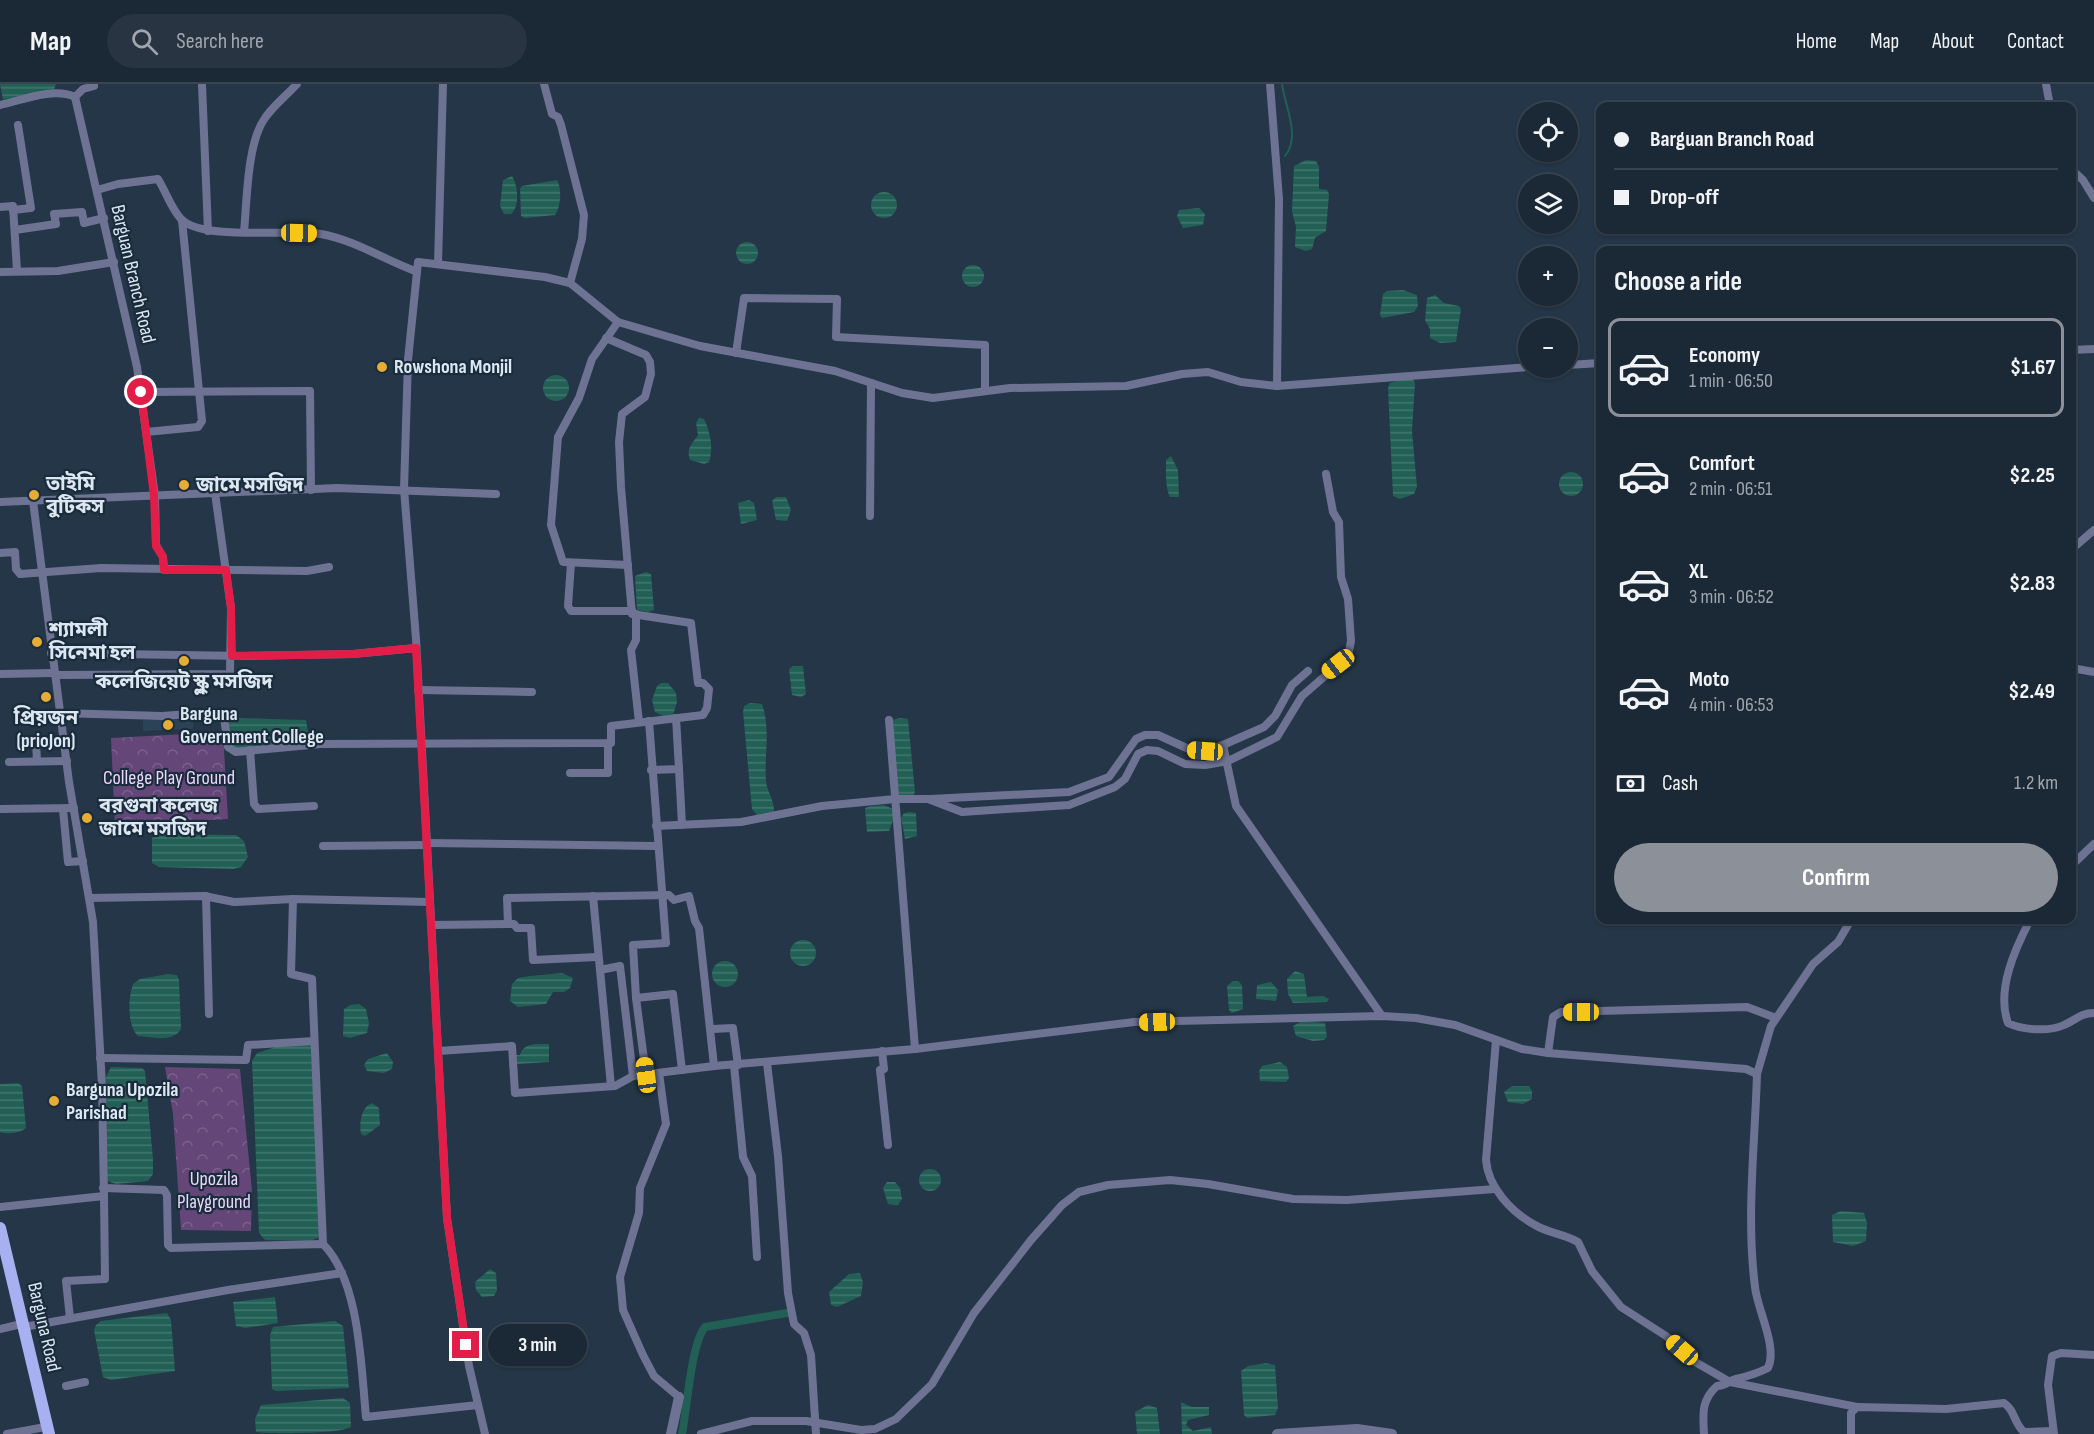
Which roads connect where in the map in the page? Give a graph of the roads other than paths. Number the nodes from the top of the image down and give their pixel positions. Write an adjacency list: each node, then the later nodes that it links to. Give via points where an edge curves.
1 (94, 84): 8 (street)
2 (202, 84): 20 (street)
3 (297, 84): 21 (street, via 259,129)
4 (443, 84): 23 (street)
5 (544, 84): 27 (street, via 552,114 561,125 584,215)
6 (1270, 84): 37 (street, via 1279,199)
7 (2046, 84): 9 (street)
8 (75, 97): 10 (street, via 53,93); 13 (street, Barguan Branch Road)
9 (2049, 102)
10 (0, 105)
11 (18, 125): 16 (street, via 31,208)
12 (2076, 174): 14 (street)
13 (97, 190): 17 (street, Barguan Branch Road); 18 (street, via 158,179)
14 (2094, 198)
15 (0, 207): 16 (street, via 13,206)
16 (13, 210): 19 (street)
17 (104, 218): 19 (street, via 84,222 82,212 54,214 56,224); 22 (street, Barguan Branch Road)
18 (182, 220): 20 (street); 38 (street)
19 (15, 230): 26 (street)
20 (208, 231): 21 (street)
21 (244, 232): 24 (street, via 318,234 346,239 379,258)
22 (114, 262): 26 (street, via 58,271); 40 (street, Barguan Branch Road)
23 (438, 264): 24 (street, via 418,262); 27 (street)
24 (415, 271): 43 (street)
25 (0, 272): 26 (street)
26 (17, 272)
27 (570, 283): 28 (street)
28 (618, 322): 29 (street); 32 (street)
29 (606, 338): 54 (street, via 592,359 579,398 558,437 551,531 561,559); 55 (street, via 646,354 650,362 645,398 622,414 620,476)
30 (2094, 349): 31 (street)
31 (2076, 350)
32 (736, 353): 36 (street, via 835,371); 39 (street, via 744,298 837,300 836,337 985,345)
33 (1596, 363): 34 (street)
34 (1578, 364)
35 (1518, 368): 37 (street)
36 (871, 382): 39 (street, via 933,398); 50 (street)
37 (1277, 386): 39 (street, via 1241,382 1208,372 1126,386)
38 (200, 390): 40 (street); 41 (street, via 200,426); 44 (street, via 310,391)
39 (985, 391)
40 (141, 392): 41 (street, Barguan Branch Road)
41 (146, 432): 47 (street, Barguan Branch Road)
42 (1326, 474): 83 (street, via 1339,522 1341,577 1352,624 1348,656 1302,696 1276,737)
43 (404, 489): 44 (street); 46 (street); 61 (street)
44 (311, 490): 45 (street)
45 (216, 493): 47 (street); 58 (street)
46 (496, 494)
47 (154, 496): 48 (street); 57 (street, Barguan Branch Road, via 156,546 163,557)
48 (33, 501): 49 (street); 59 (street)
49 (0, 502)
50 (870, 516)
51 (2094, 530): 52 (street)
52 (2076, 546)
53 (0, 553): 59 (street, via 15,552 16,570 20,574)
54 (571, 563): 55 (street); 60 (street, via 571,611)
55 (628, 565): 60 (street)
56 (329, 567): 58 (street, via 307,571)
57 (164, 570): 58 (street); 59 (street)
58 (226, 570): 63 (street)
59 (41, 571): 62 (street)
60 (634, 613): 72 (street, via 691,623 698,682 709,689 708,708 703,715); 75 (street, via 636,640 631,650)
61 (416, 648): 63 (street, via 353,654); 69 (street)
62 (51, 653): 63 (street); 68 (street)
63 (232, 656): 68 (street, via 228,675)
64 (2076, 669): 66 (street)
65 (1308, 671): 79 (street, via 1292,685 1275,716 1264,727)
66 (2094, 672)
67 (0, 674): 68 (street)
68 (55, 674): 71 (street)
69 (418, 690): 70 (street); 78 (street)
70 (532, 692)
71 (60, 714): 80 (street, via 162,716 217,712 224,717 229,750); 82 (street)
72 (676, 718): 74 (street); 85 (street)
73 (889, 720): 88 (street)
74 (649, 721): 75 (street); 86 (street)
75 (639, 722): 77 (street, via 611,726)
76 (36, 743): 81 (street)
77 (608, 743): 78 (street); 87 (street, via 608,773)
78 (420, 744): 80 (street, via 321,744); 96 (street)
79 (1223, 745): 83 (street); 89 (street, via 1205,751 1191,750 1158,735 1145,735 1136,739 1109,777 1069,792)
80 (250, 750): 90 (street, via 254,804 258,809)
81 (37, 761): 82 (street); 84 (street)
82 (66, 761): 91 (street)
83 (1228, 761): 89 (street, via 1185,764 1147,750 1138,754 1125,779 1115,787 1069,805 962,812); 117 (street, via 1236,806)
84 (9, 762)
85 (679, 769): 86 (street); 94 (street)
86 (651, 770): 95 (street)
87 (570, 773)
88 (895, 799): 89 (street); 94 (street, via 822,806 741,822); 122 (street)
89 (928, 799)
90 (314, 806)
91 (74, 808): 93 (street); 100 (street)
92 (0, 809): 93 (street)
93 (63, 809): 100 (street, via 68,862)
94 (682, 825): 95 (street)
95 (656, 826): 99 (street)
96 (427, 844): 98 (street); 99 (street); 107 (street)
97 (2094, 844): 101 (street)
98 (323, 846)
99 (657, 846): 102 (street)
100 (83, 861): 105 (street)
101 (2076, 861)
102 (663, 895): 104 (street); 114 (street, via 666,943 633,945); 119 (street, via 674,900 689,896 691,901 699,928)
103 (206, 896): 105 (street); 106 (street, via 234,902); 116 (street)
104 (593, 896): 108 (street, via 507,898); 112 (street)
105 (90, 898): 126 (street)
106 (292, 899): 107 (street); 121 (street, via 291,974 312,979)
107 (430, 902): 111 (street)
108 (508, 924): 111 (street); 112 (street, via 531,928 533,960)
109 (1849, 924): 118 (street, via 1838,942 1813,964)
110 (2028, 924): 115 (street, via 2005,986 2008,1023 2030,1029 2055,1027 2084,1013)
111 (432, 925): 124 (street)
112 (597, 957): 113 (street)
113 (600, 970): 134 (street, via 620,966); 135 (street)
114 (636, 999): 130 (street, via 673,994); 133 (street)
115 (2094, 1013)
116 (209, 1014)
117 (1382, 1016): 120 (street, via 1455,1025); 122 (street, via 1134,1022)
118 (1776, 1018): 125 (street, via 1747,1007 1561,1012 1553,1017); 132 (street)
119 (712, 1029): 128 (street, via 734,1029); 129 (street)
120 (1496, 1040): 125 (street); 137 (street, via 1486,1160 1486,1171)
121 (314, 1041): 126 (street, via 248,1045 246,1060); 141 (street)
122 (915, 1049): 123 (street)
123 (882, 1051): 127 (street); 136 (street, via 884,1069 880,1070)
124 (438, 1052): 135 (street, via 512,1046 515,1093); 153 (street, via 447,1218)
125 (1548, 1053): 132 (street, via 1717,1065)
126 (100, 1058): 138 (street)
127 (767, 1063): 128 (street); 155 (street, via 788,1293 794,1324 804,1333 811,1355)
128 (736, 1065): 129 (street); 143 (street, via 743,1157 752,1176)
129 (714, 1066): 130 (street)
130 (682, 1070): 131 (street)
131 (659, 1073): 133 (street); 152 (street, via 666,1124 640,1188 639,1212 620,1277 623,1310 643,1355 654,1376)
132 (1757, 1074): 150 (street, via 1752,1231 1755,1289 1771,1360 1768,1368 1750,1378)
133 (646, 1075): 134 (street)
134 (633, 1076): 135 (street)
135 (611, 1086)
136 (888, 1146)
137 (1495, 1189): 150 (street, via 1534,1225 1578,1242 1592,1271 1621,1308); 155 (street, via 1347,1200 1293,1199 1170,1180 1108,1185 1079,1192 1031,1240 974,1313 932,1384 896,1419 875,1429 861,1430)
138 (104, 1192): 139 (street); 141 (street, via 164,1190 171,1248); 145 (street, via 105,1279 66,1281)
139 (0, 1207)
140 (0, 1228): 146 (main road, Barguna Road)
141 (322, 1244): 144 (street)
142 (0, 1257): 146 (main road, Barguna Road)
143 (757, 1257)
144 (342, 1273): 145 (street); 153 (street, via 357,1322 366,1417)
145 (70, 1318): 146 (street)
146 (20, 1326): 147 (street); 156 (main road, Barguna Road)
147 (0, 1329)
148 (2094, 1355): 157 (street, via 2052,1356 2048,1385)
149 (85, 1382): 151 (street)
150 (1730, 1382): 154 (street); 165 (street, via 1707,1396)
151 (66, 1386)
152 (678, 1397): 160 (street)
153 (478, 1405): 159 (street)
154 (1857, 1407): 157 (street, via 1946,1408 2004,1403 2024,1432); 166 (street, via 1851,1413)
155 (815, 1423): 161 (street, via 752,1421); 162 (street)
156 (44, 1432): 158 (street)
157 (2054, 1433)
158 (7, 1434)
159 (485, 1434)
160 (671, 1434)
161 (701, 1434)
162 (816, 1434)
163 (1277, 1434): 164 (street, via 1357,1429)
164 (1392, 1434)
165 (1704, 1434)
166 (1851, 1434)

